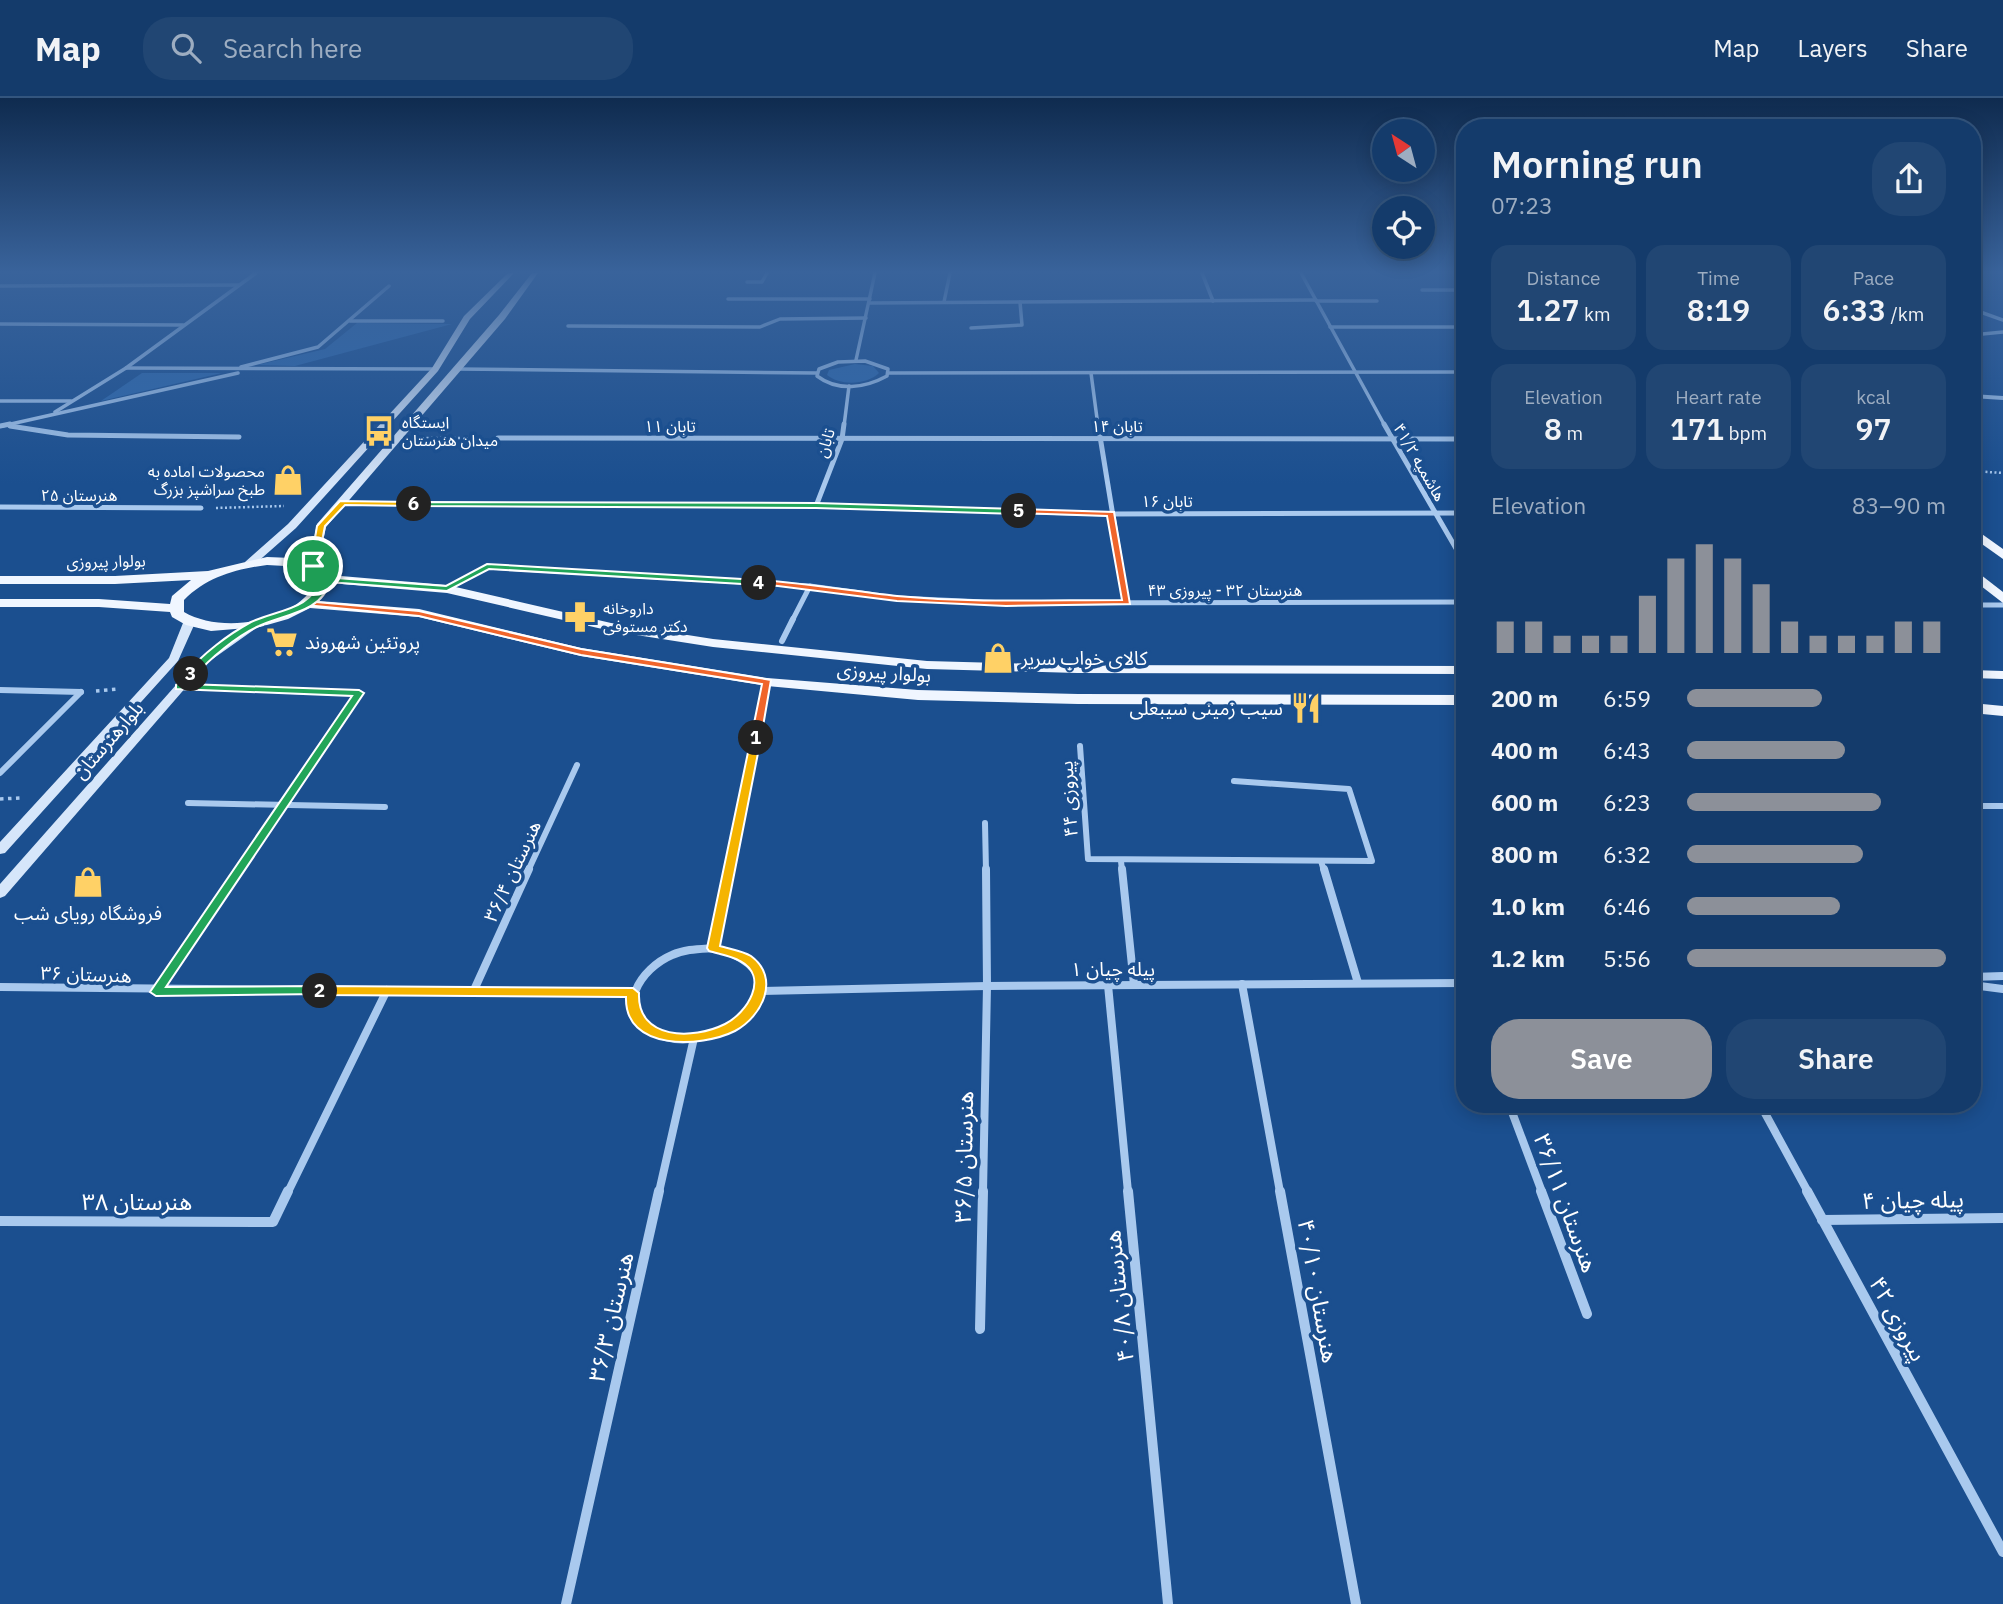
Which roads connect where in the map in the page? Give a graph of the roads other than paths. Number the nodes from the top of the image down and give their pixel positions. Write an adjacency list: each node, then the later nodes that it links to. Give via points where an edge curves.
1 (159, 343): 8 (street)
2 (322, 343): 11 (street)
3 (451, 343): 9 (main road)
4 (479, 343): 10 (main road)
5 (860, 343): 7 (street)
6 (1339, 343): 17 (street, هاشمیه ۴۱/۲)
7 (856, 360): 14 (street, via 830,364); 15 (street, via 880,364)
8 (126, 368): 11 (street); 22 (street)
9 (435, 369): 12 (street); 41 (main road, via 292,526)
10 (457, 369): 14 (street); 42 (main road, via 321,526)
11 (230, 370): 12 (street)
12 (253, 370): 23 (street)
13 (1456, 372): 17 (street)
14 (817, 373): 18 (street, via 825,382)
15 (889, 373): 16 (street); 18 (street, via 876,382)
16 (1091, 373): 17 (street); 27 (street)
17 (1355, 373): 29 (street, هاشمیه ۴۱/۲)
18 (849, 386): 28 (street, تابان)
19 (1981, 397): 20 (street)
20 (2003, 398)
21 (0, 401): 22 (street)
22 (71, 401): 23 (street)
23 (51, 414): 24 (street)
24 (3, 426): 25 (street, via 68,435)
25 (239, 437)
26 (498, 438): 28 (street, تابان ۱۱)
27 (1099, 438): 28 (street, تابان ۱۴); 29 (street, تابان ۱۴); 36 (street)
28 (842, 439): 32 (street, تابان)
29 (1393, 439): 30 (street, تابان ۱۴); 35 (street, هاشمیه ۴۱/۲)
30 (1456, 439)
31 (430, 504): 32 (street, تابان ۱۶)
32 (816, 506): 36 (street, تابان ۱۶)
33 (0, 507): 34 (street, هنرستان ۲۵)
34 (201, 508)
35 (1435, 512): 36 (street, تابان ۱۶); 37 (street, تابان ۱۶); 39 (street, هاشمیه ۴۱/۲)
36 (1111, 513): 52 (street)
37 (1456, 513)
38 (1981, 538): 40 (main road)
39 (1456, 548)
40 (2003, 555)
41 (249, 564): 42 (main road, via 285,561); 43 (main road)
42 (313, 566): 44 (main road)
43 (212, 574): 45 (main road, بولوار پیروزی); 56 (main road, via 185,591)
44 (325, 579): 48 (main road, بولوار پیروزی); 53 (main road, via 324,587)
45 (0, 580)
46 (1981, 580): 49 (main road)
47 (810, 586): 48 (street, هنرستان ۳۲ - پیروزی ۴۳, via 487,567); 52 (street, هنرستان ۳۲ - پیروزی ۴۳, via 897,598); 59 (street)
48 (447, 589): 60 (main road, بولوار پیروزی, via 611,627 776,652 927,665)
49 (2003, 599)
50 (1456, 602): 52 (street, هنرستان ۳۲ - پیروزی ۴۳)
51 (0, 603): 56 (main road)
52 (1127, 603)
53 (308, 604): 58 (main road); 63 (main road, بولوار پیروزی, via 419,613 581,652)
54 (1981, 605): 55 (street)
55 (2003, 605)
56 (175, 608): 57 (main road)
57 (189, 622): 58 (main road, via 207,627); 79 (main road, بلوارهنرستان, via 174,659)
58 (255, 624): 82 (main road, بلوارهنرستان, via 203,661)
59 (782, 641)
60 (1456, 670)
61 (1981, 674): 62 (main road)
62 (2003, 675)
63 (767, 682): 66 (main road, بولوار پیروزی, via 918,695 1065,699); 83 (street)
64 (0, 690): 71 (street, via 81,692)
65 (290, 691): 74 (street, via 359,693)
66 (1456, 700)
67 (1981, 709): 68 (main road)
68 (2003, 711)
69 (1080, 746): 80 (street, پیروزی ۴۴, via 1088,859)
70 (578, 765): 96 (street, هنرستان ۳۶/۴)
71 (0, 773)
72 (1234, 781): 81 (street, via 1349,789 1373,861)
73 (188, 803): 74 (street)
74 (283, 805): 77 (street); 97 (street)
75 (1981, 806): 76 (street)
76 (2003, 806)
77 (385, 807)
78 (985, 824): 91 (street, هنرستان ۳۶/۵)
79 (0, 850)
80 (1121, 861): 81 (street); 90 (street)
81 (1321, 861): 86 (street)
82 (0, 893)
83 (714, 948): 98 (street, via 745,958 755,967); 99 (street, via 672,955 640,978)
84 (2003, 976): 85 (street)
85 (1981, 977)
86 (1358, 983): 87 (street, پیله چیان ۱); 88 (street, پیله چیان ۱)
87 (1456, 983)
88 (1242, 984): 90 (street, پیله چیان ۱); 111 (street, هنرستان ۴۰/۱۰)
89 (1108, 985): 90 (street, پیله چیان ۱); 91 (street, پیله چیان ۱); 110 (street, هنرستان ۴۰/۸)
90 (1134, 985)
91 (987, 986): 98 (street, پیله چیان ۱); 107 (street, هنرستان ۳۶/۵)
92 (1981, 986): 94 (street)
93 (0, 987): 97 (street, هنرستان ۳۶)
94 (2003, 989)
95 (387, 990): 96 (street, هنرستان ۳۶); 97 (street, هنرستان ۳۶); 105 (street, هنرستان ۳۸, via 273,1222)
96 (474, 990): 99 (street, هنرستان ۳۶)
97 (156, 992)
98 (761, 992): 100 (street, via 750,1011 731,1027)
99 (633, 993): 100 (street, via 632,1008 653,1032)
100 (694, 1038): 109 (street, هنرستان ۳۶/۳)
101 (1512, 1113): 106 (street, هنرستان ۳۶/۱۱)
102 (1765, 1113): 104 (street, پیروزی ۴۲)
103 (2003, 1218): 104 (street, پیله چیان ۴)
104 (1822, 1220): 108 (street, پیروزی ۴۲)
105 (0, 1221)
106 (1587, 1314)
107 (980, 1329)
108 (2003, 1552)
109 (566, 1604)
110 (1168, 1604)
111 (1356, 1604)

